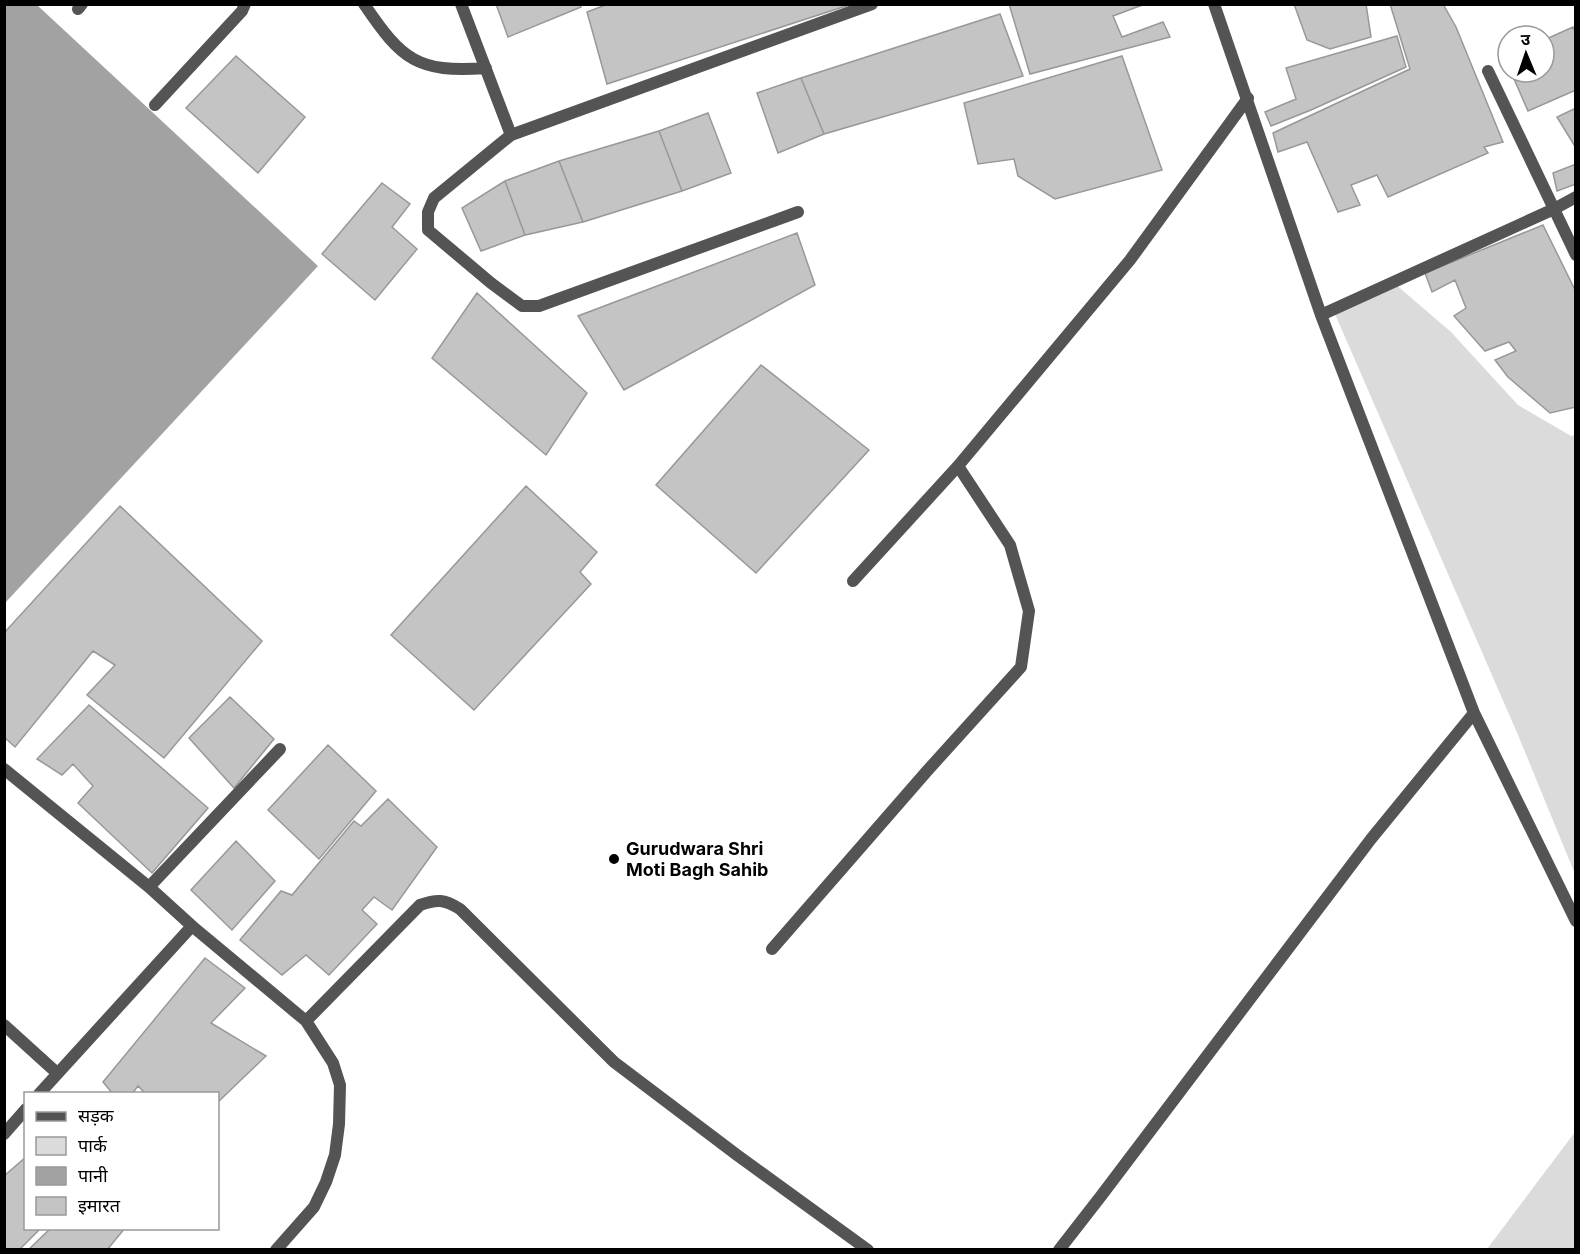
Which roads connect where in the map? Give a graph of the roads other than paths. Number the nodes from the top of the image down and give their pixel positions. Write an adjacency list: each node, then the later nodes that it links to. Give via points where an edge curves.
1 (245, 4): 9 (street)
2 (364, 4): 6 (street, via 382,31 408,57 431,67)
3 (461, 4): 6 (street)
4 (872, 4): 10 (street)
5 (1214, 4): 8 (street)
6 (486, 68): 10 (street)
7 (1488, 71): 12 (street)
8 (1248, 98): 15 (street); 16 (street, via 1130,261)
9 (155, 105)
10 (511, 135): 13 (street, via 434,198 428,212 428,230 522,306 539,306)
11 (1575, 197): 12 (street)
12 (1554, 209): 14 (street); 15 (street)
13 (798, 212)
14 (1575, 255)
15 (1322, 315): 18 (street)
16 (958, 466): 17 (street); 24 (street, via 1010,545 1029,611 1021,667)
17 (853, 581)
18 (1474, 713): 22 (street); 33 (street, via 1371,839)
19 (280, 749): 21 (street)
20 (4, 769): 21 (street)
21 (149, 886): 23 (street)
22 (1575, 921)
23 (192, 926): 25 (street); 27 (street)
24 (772, 949)
25 (306, 1021): 31 (street, via 333,1063 340,1085 335,1155 314,1207); 32 (street, via 420,905 435,899 450,903 614,1062)
26 (4, 1026): 27 (street)
27 (57, 1073): 28 (street)
28 (41, 1092)
29 (24, 1111): 30 (street)
30 (4, 1134)
31 (276, 1250)
32 (868, 1250)
33 (1059, 1250)

